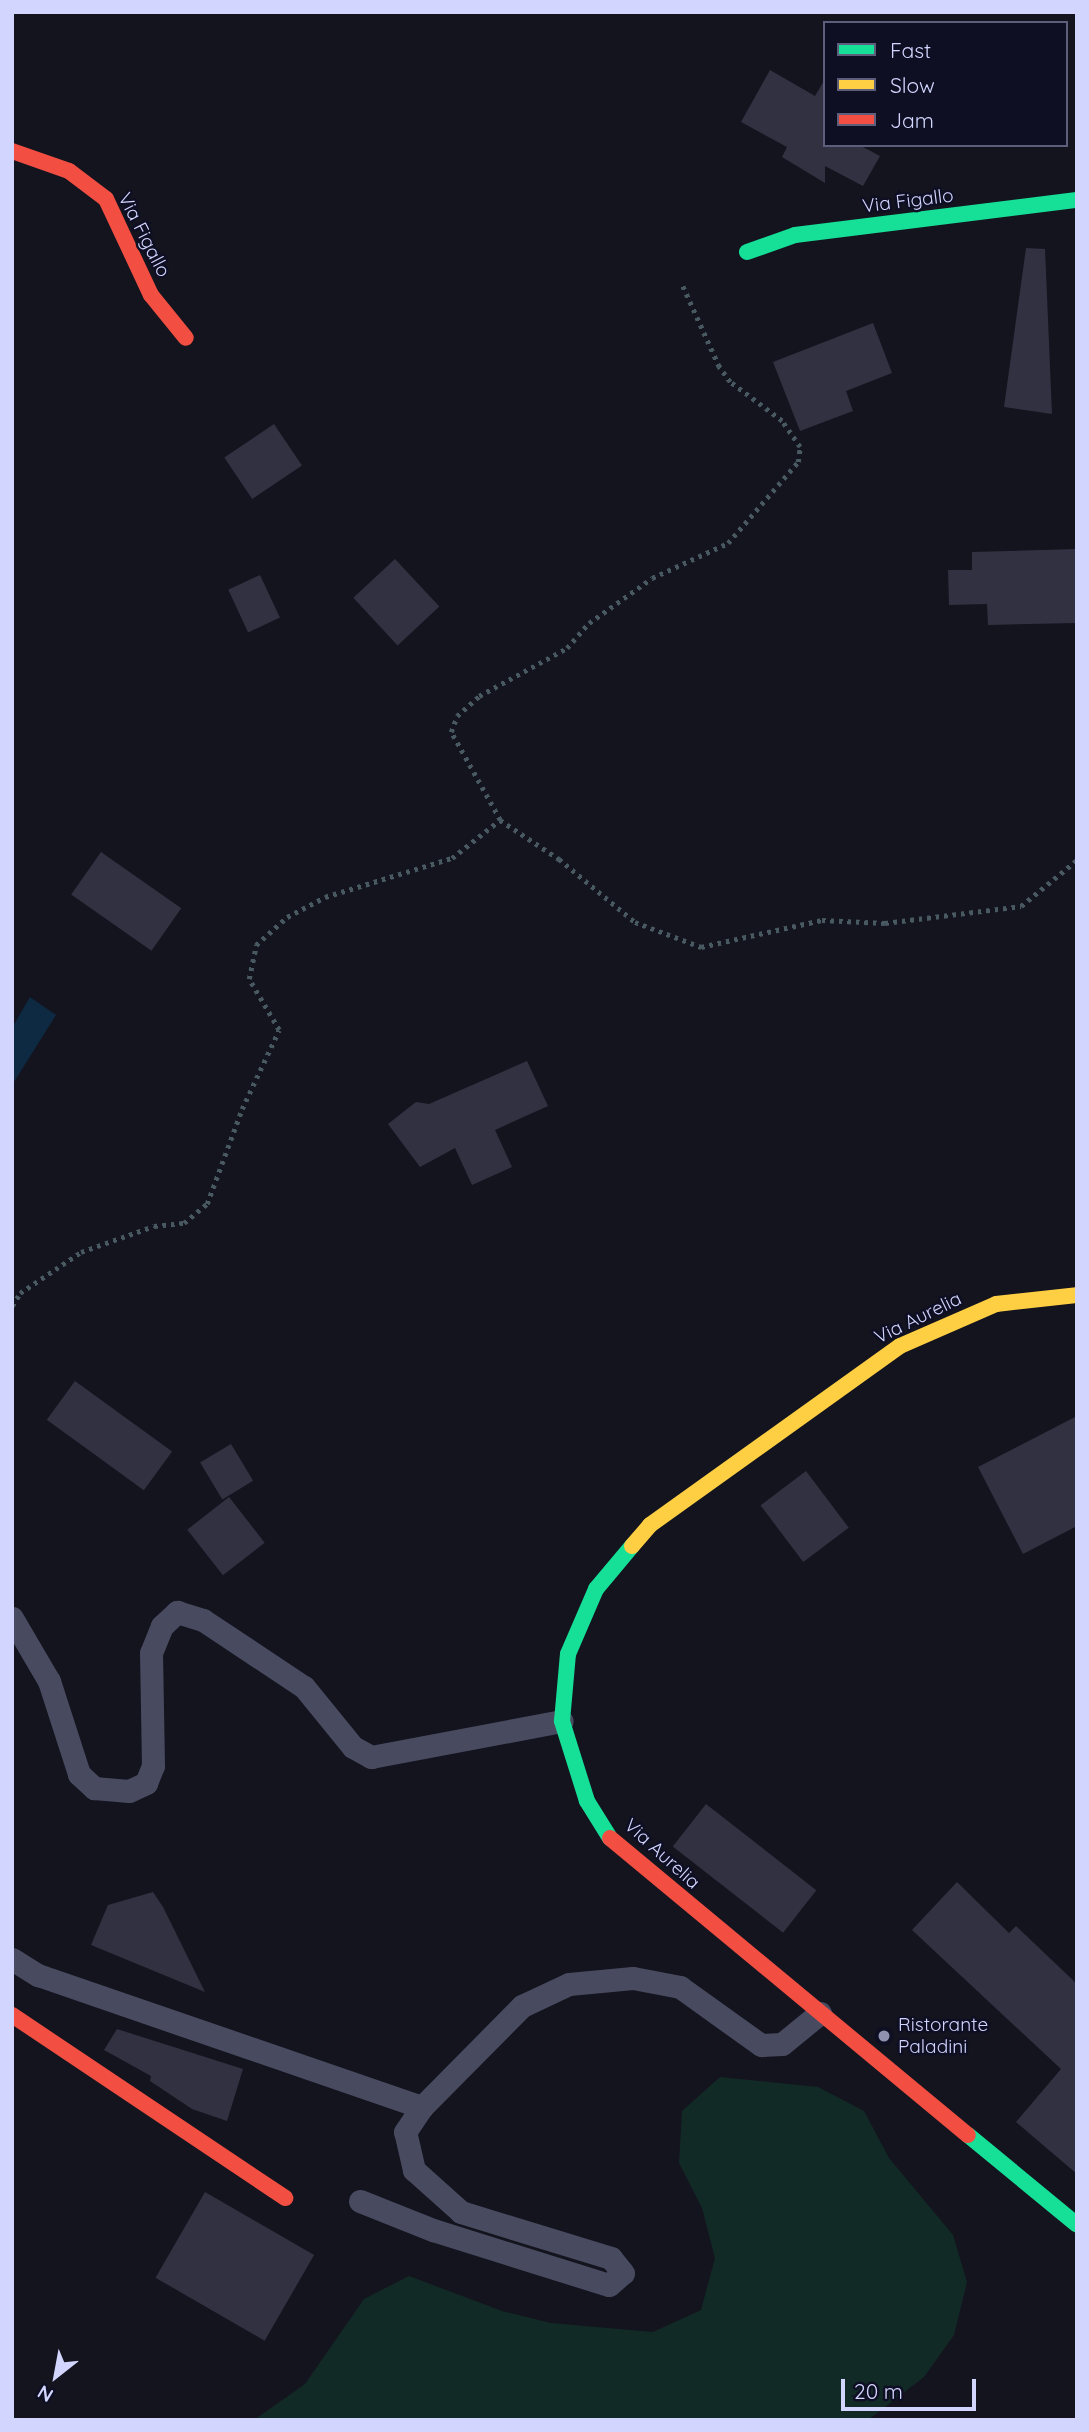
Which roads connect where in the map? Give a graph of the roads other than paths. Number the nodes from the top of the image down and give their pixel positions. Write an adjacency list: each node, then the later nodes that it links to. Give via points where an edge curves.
1 (12, 151): 4 (main road, Via Figallo, via 69,171 106,200 151,295)
2 (1077, 200): 3 (main road, Via Figallo, via 795,235)
3 (747, 252)
4 (187, 338)
5 (1077, 1295): 7 (main road, Via Aurelia, via 996,1304 900,1346 650,1525 596,1589 568,1654)
6 (12, 1618): 7 (lane, via 49,1681 79,1774 94,1788 130,1791 146,1783 153,1766 151,1653 162,1626 177,1612 213,1625 304,1687 352,1747 371,1757)
7 (562, 1721): 9 (main road, Via Aurelia, via 587,1801 610,1838)
8 (12, 1959): 11 (lane, via 38,1975)
9 (820, 2013): 11 (lane, via 782,2044 761,2045 680,1987 633,1978 569,1984 522,2006); 14 (main road, Via Aurelia)
10 (12, 2015): 12 (main road)
11 (422, 2107): 13 (lane, via 405,2132 414,2170 461,2213 611,2258 623,2273 609,2285 433,2230)
12 (285, 2198)
13 (360, 2201)
14 (1077, 2225)

